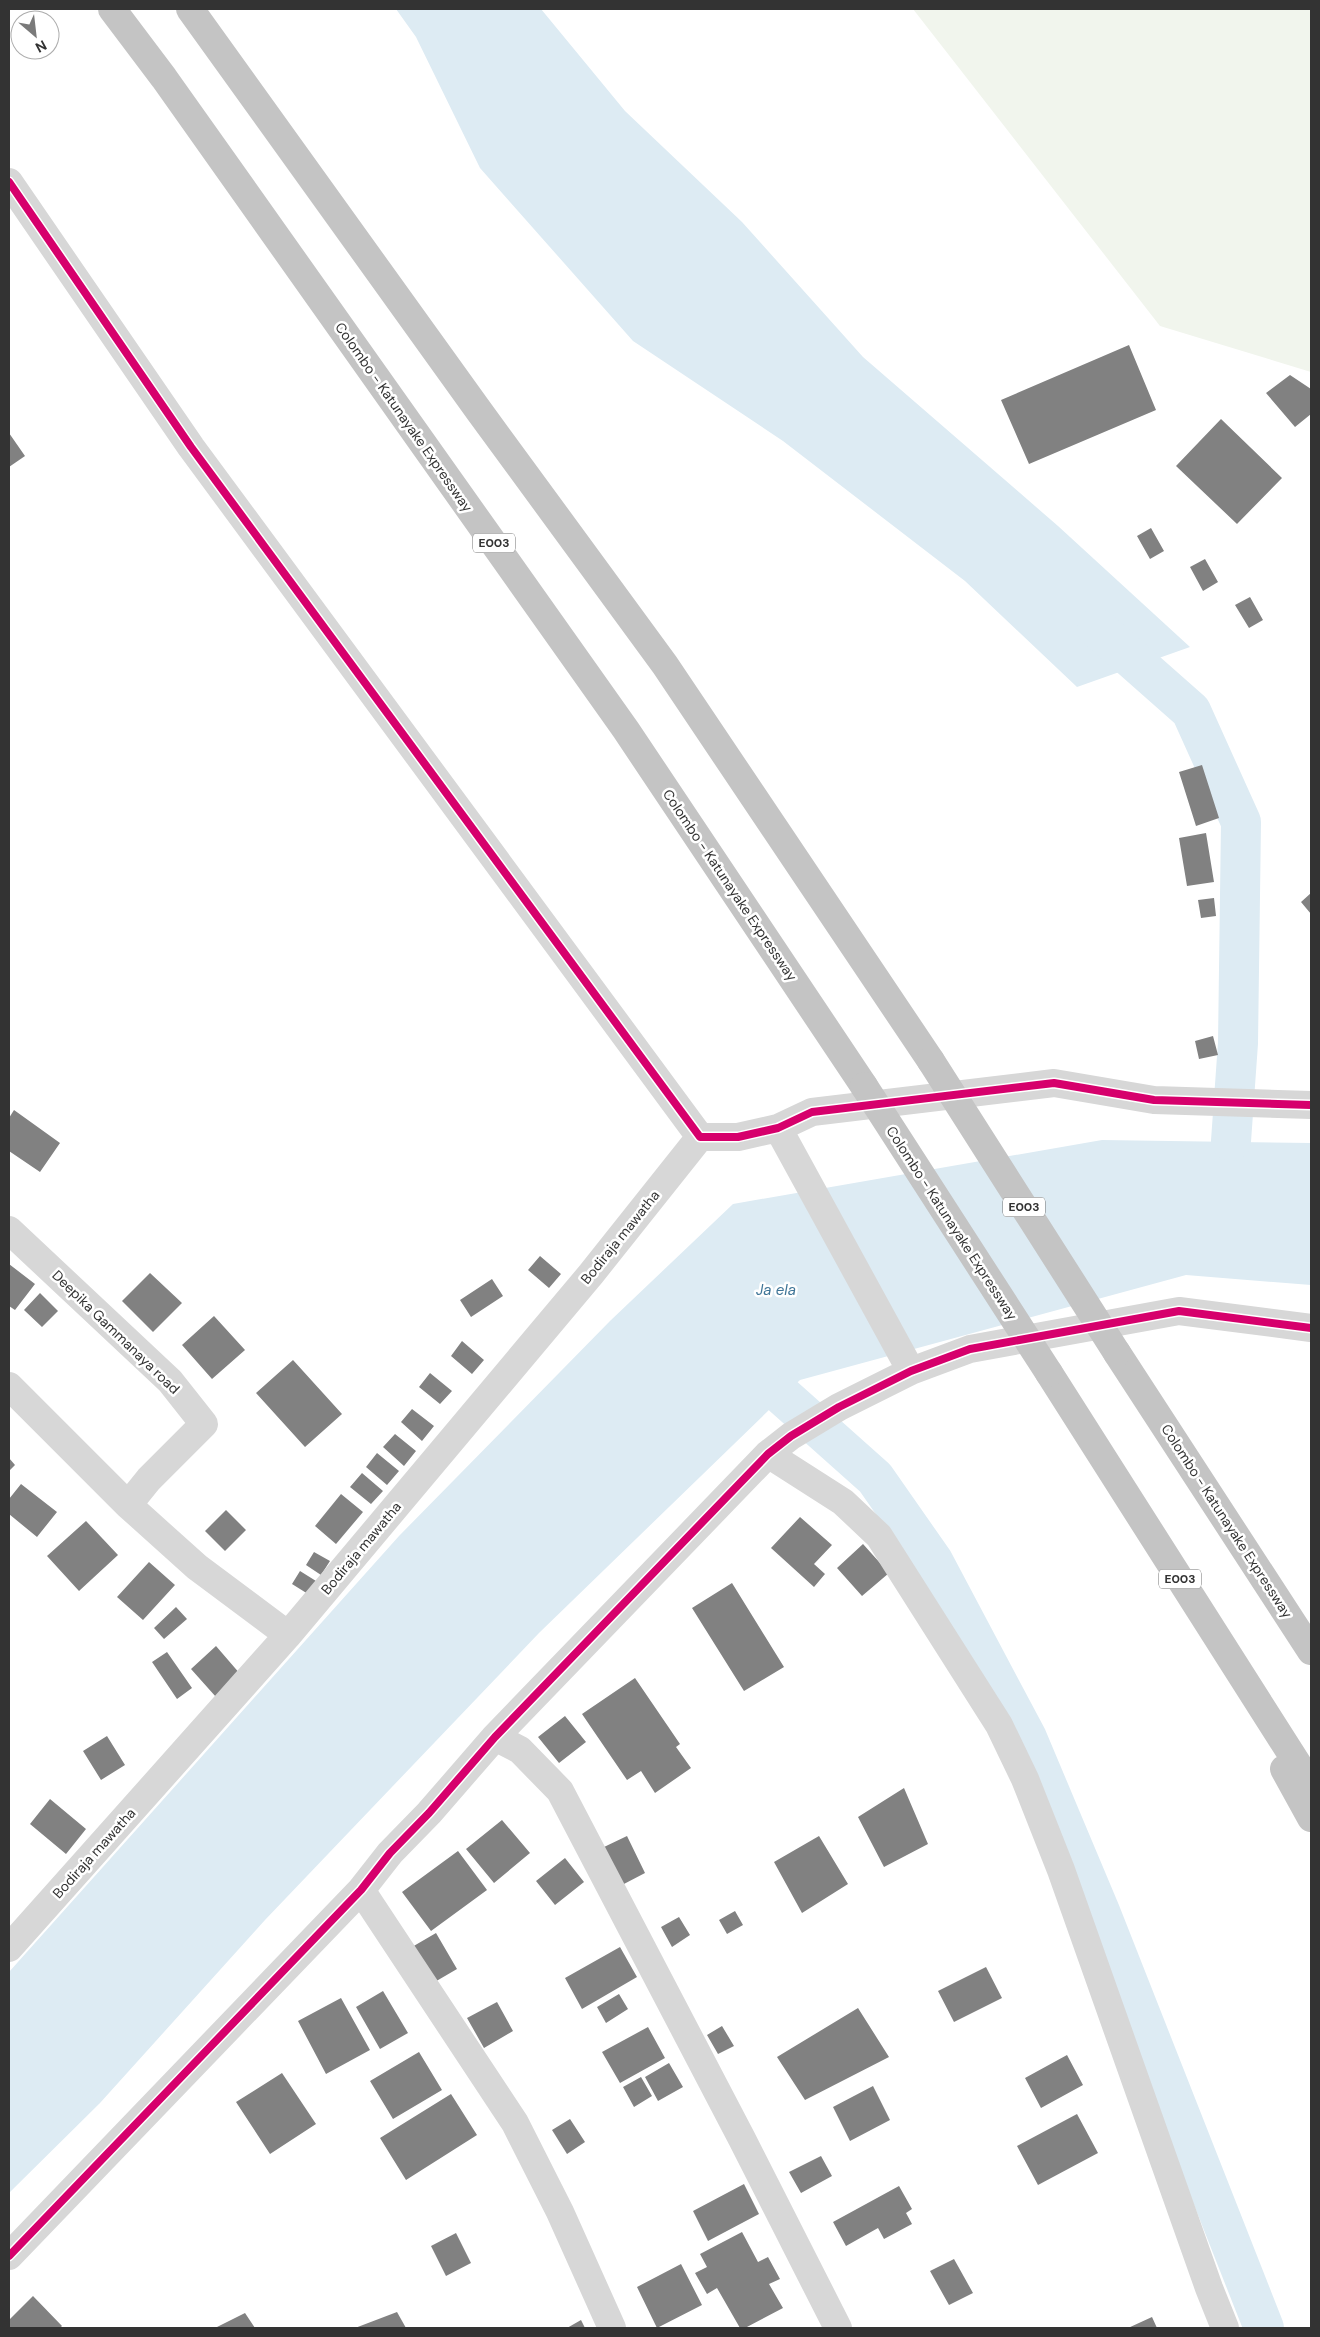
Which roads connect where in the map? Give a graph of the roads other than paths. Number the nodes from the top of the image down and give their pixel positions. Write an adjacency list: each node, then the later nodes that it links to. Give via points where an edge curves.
1 (112, 9): 13 (highway, Colombo - Katunayake Expressway / E003, bridge, via 626,730 864,1086)
2 (190, 9): 15 (highway, Colombo - Katunayake Expressway / E003, bridge, via 665,665 931,1061)
3 (9, 182): 6 (street, via 191,447)
4 (1311, 1104): 5 (street, via 1154,1100 1054,1083 812,1112)
5 (778, 1128): 6 (street, via 738,1137); 9 (street)
6 (700, 1138): 14 (street, Bodiraja mawatha, via 591,1274)
7 (9, 1230): 12 (street, Deepika Gammanaya road, via 170,1381 204,1424)
8 (1311, 1328): 9 (street, via 1179,1311 970,1349)
9 (911, 1371): 11 (street, via 839,1407)
10 (9, 1386): 12 (street)
11 (768, 1454): 16 (street); 24 (street, via 843,1502 879,1536 999,1725 1026,1779 1061,1870)
12 (128, 1505): 14 (street, via 197,1567)
13 (1165, 1554): 17 (highway, Colombo - Katunayake Expressway / E003); 18 (highway)
14 (288, 1635): 20 (street, Bodiraja mawatha)
15 (1311, 1651)
16 (496, 1737): 19 (street); 23 (street, via 520,1750 560,1792)
17 (1311, 1785)
18 (1311, 1818)
19 (360, 1890): 21 (street); 22 (street, via 515,2123 560,2212)
20 (9, 1948)
21 (9, 2256)
22 (612, 2328)
23 (838, 2328)
24 (1225, 2328)

